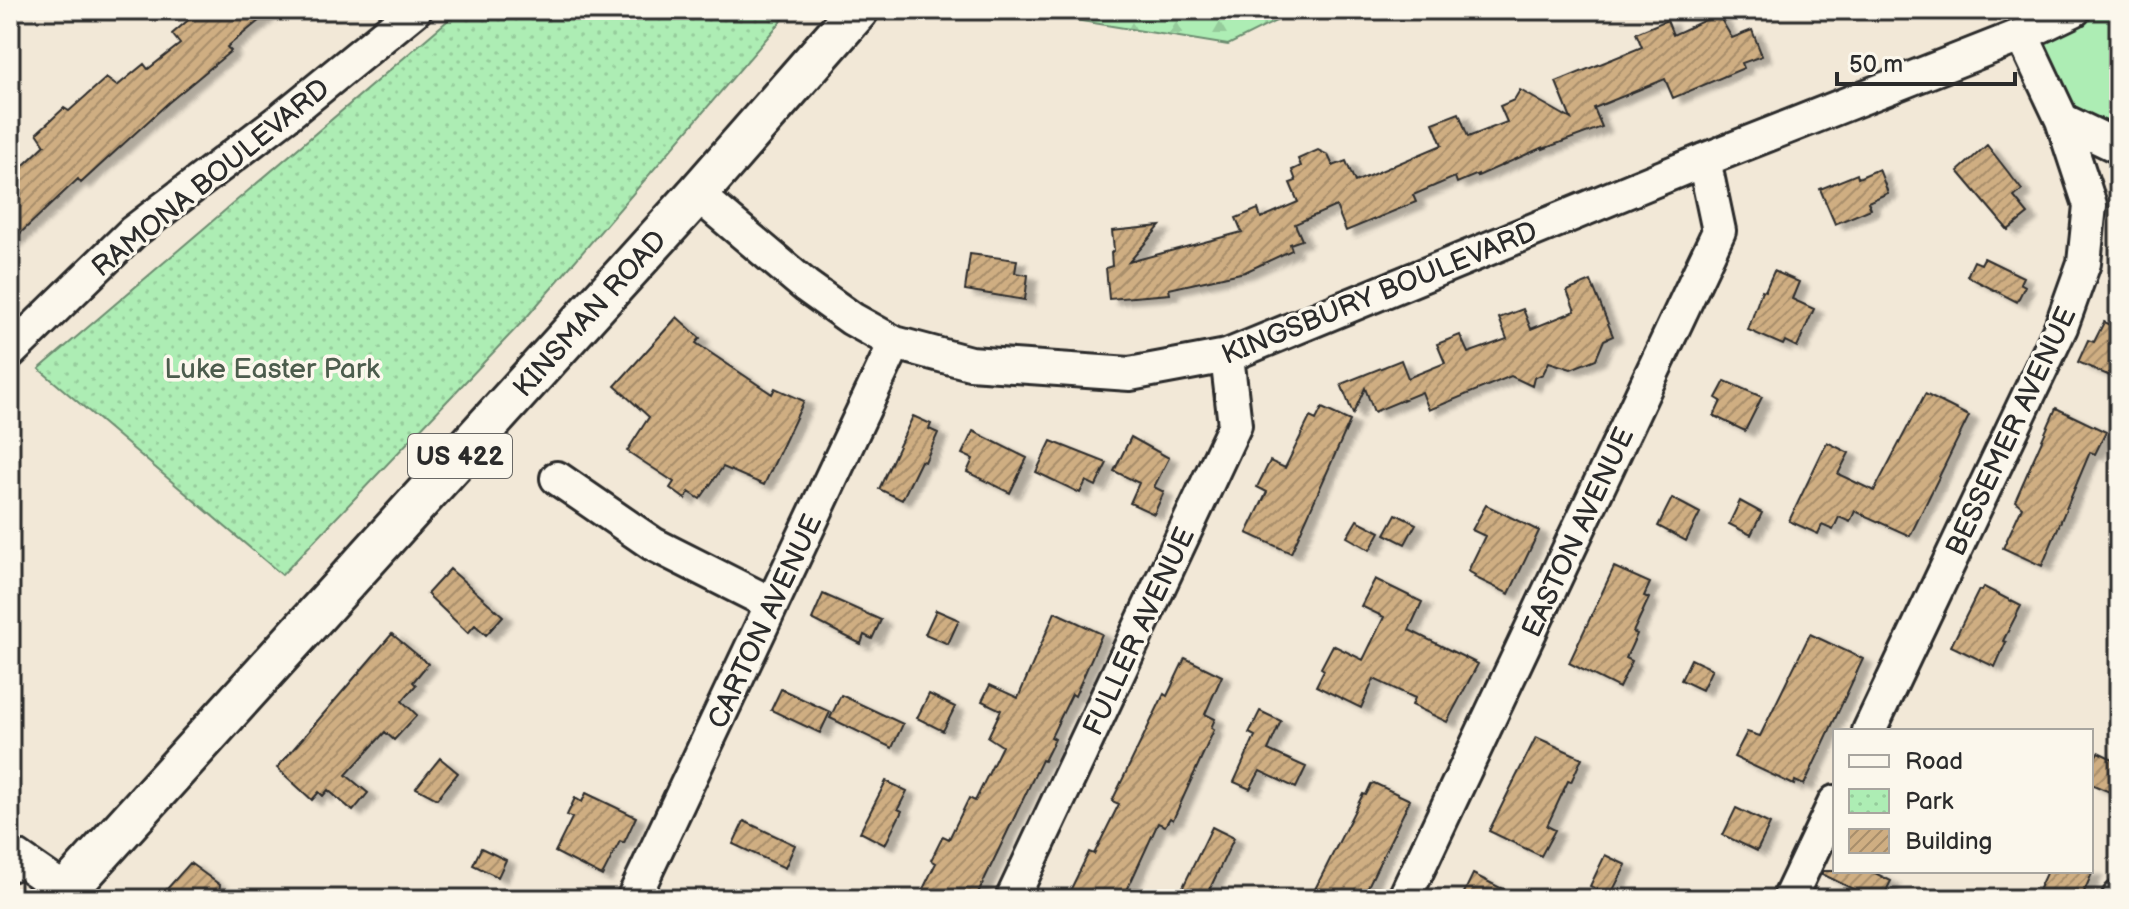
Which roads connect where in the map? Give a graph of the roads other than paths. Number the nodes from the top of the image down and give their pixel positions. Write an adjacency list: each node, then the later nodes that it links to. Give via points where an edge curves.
1 (415, 10): 10 (street, RAMONA BOULEVARD, via 133,232)
2 (858, 10): 8 (main road, KINSMAN ROAD / US 422)
3 (2074, 10): 4 (street, KINGSBURY BOULEVARD)
4 (2022, 35): 5 (street, BESSEMER AVENUE); 7 (street, KINGSBURY BOULEVARD)
5 (2062, 120): 6 (street); 14 (street, BESSEMER AVENUE, via 2090,205 2084,263 2061,327)
6 (2119, 147)
7 (1704, 160): 11 (street, KINGSBURY BOULEVARD); 20 (street, EASTON AVENUE, via 1719,231)
8 (697, 194): 9 (street, KINGSBURY BOULEVARD, via 806,286); 17 (main road, KINSMAN ROAD / US 422)
9 (895, 343): 11 (street, KINGSBURY BOULEVARD, via 970,363 1130,374); 13 (street, CARTON AVENUE)
10 (10, 352)
11 (1227, 356): 19 (street, FULLER AVENUE, via 1235,425)
12 (557, 478): 13 (street, via 653,544)
13 (772, 604): 18 (street, CARTON AVENUE)
14 (1870, 729)
15 (1833, 806): 21 (street)
16 (10, 865): 17 (street, via 17,857)
17 (63, 895)
18 (633, 899)
19 (1012, 899)
20 (1404, 899)
21 (1789, 899)

